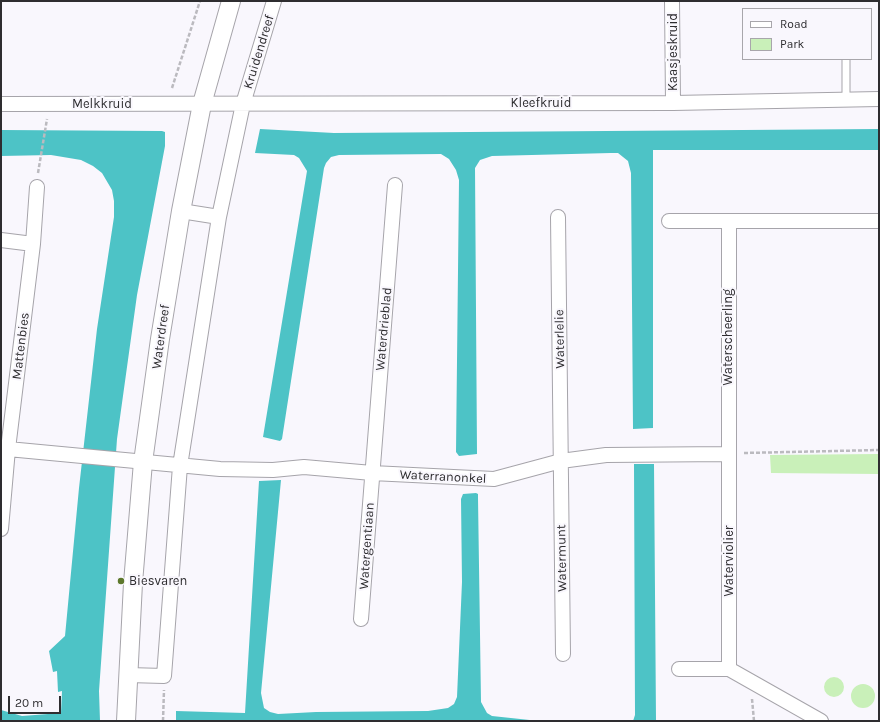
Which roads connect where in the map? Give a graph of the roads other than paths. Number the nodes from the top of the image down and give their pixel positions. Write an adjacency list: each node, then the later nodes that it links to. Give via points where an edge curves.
1 (231, 1): 9 (street)
2 (274, 1): 10 (street, Kruidendreef)
3 (672, 1): 7 (street, Kaasjeskruid)
4 (846, 60): 5 (lane)
5 (846, 99): 6 (street, Kleefkruid); 7 (street, Kleefkruid)
6 (879, 99)
7 (673, 103): 10 (street, Kleefkruid)
8 (1, 104): 9 (street, Melkkruid)
9 (202, 104): 10 (street, Kleefkruid); 13 (street, Waterdreef)
10 (243, 104): 14 (street)
11 (395, 185): 26 (street, Waterdrieblad)
12 (37, 187): 20 (street, Mattenbies)
13 (181, 211): 14 (street); 24 (street, Waterdreef)
14 (219, 217): 25 (street)
15 (558, 217): 23 (street, Waterlelie)
16 (669, 221): 17 (street)
17 (728, 221): 18 (street); 22 (street, Waterscheerling)
18 (879, 221)
19 (1, 240): 20 (street)
20 (33, 244): 21 (street, Mattenbies)
21 (8, 449): 24 (street); 27 (street, Mattenbies)
22 (728, 454): 23 (street, Waterranonkel, via 606,455); 30 (street, Waterviolier)
23 (561, 461): 26 (street, Waterranonkel, via 494,479); 29 (street, Watermunt)
24 (143, 462): 25 (street); 32 (street, Waterdreef)
25 (180, 466): 26 (street, Waterranonkel, via 252,470 304,467); 32 (street, via 164,676)
26 (372, 473): 28 (street, Watergentiaan)
27 (1, 529)
28 (361, 619)
29 (563, 654)
30 (729, 668): 31 (street); 34 (street)
31 (679, 669)
32 (128, 675): 33 (street, Waterdreef)
33 (126, 721)
34 (821, 721)

